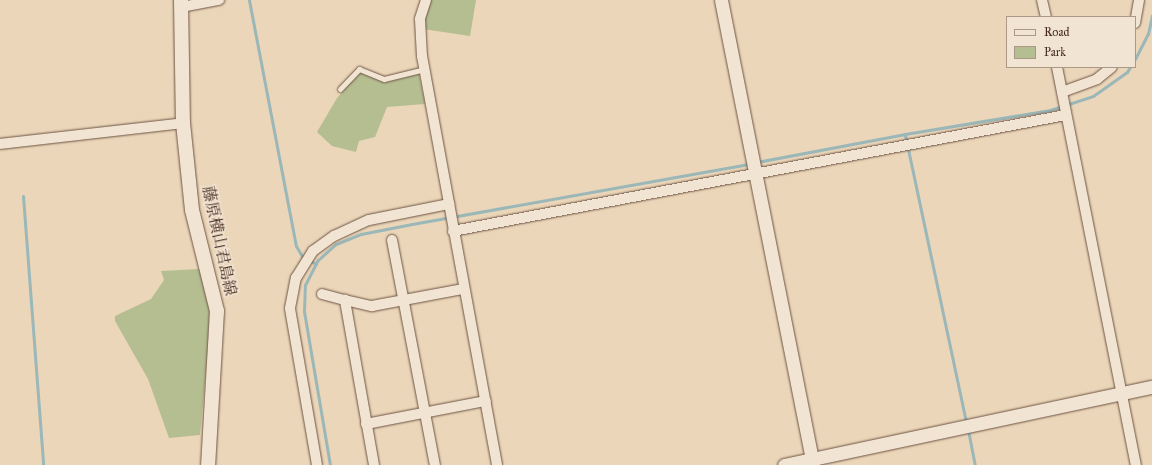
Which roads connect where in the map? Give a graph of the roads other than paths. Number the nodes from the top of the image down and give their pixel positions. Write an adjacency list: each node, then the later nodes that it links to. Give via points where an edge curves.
1 (220, 0): 6 (street)
2 (426, 0): 11 (street, via 420,19)
3 (721, 0): 17 (street)
4 (1042, 0): 7 (street)
5 (1139, 0): 8 (street)
6 (181, 4): 15 (main road, 藤原横山君島線)
7 (1046, 16)
8 (1136, 16)
9 (1057, 68): 13 (street)
10 (1111, 68): 13 (street, via 1097,79)
11 (424, 69): 12 (lane, via 384,79 359,69); 18 (street)
12 (340, 89)
13 (1062, 92): 14 (street)
14 (1066, 115): 17 (street); 26 (street)
15 (183, 123): 16 (street); 31 (main road, 藤原横山君島線, via 192,210 217,310)
16 (0, 144)
17 (756, 174): 19 (street); 30 (street)
18 (449, 204): 19 (street); 32 (street, via 369,220 334,236 313,251 296,278 290,308)
19 (453, 228): 21 (street)
20 (392, 240): 24 (street)
21 (463, 289): 24 (street); 27 (street)
22 (322, 294): 23 (street)
23 (345, 300): 24 (street, via 372,306); 29 (street)
24 (402, 300): 28 (street)
25 (1152, 387): 26 (street)
26 (1121, 393): 30 (street); 37 (street)
27 (486, 401): 28 (street); 35 (street)
28 (424, 413): 29 (street); 34 (street)
29 (366, 424): 33 (street)
30 (813, 462): 36 (street)
31 (208, 465)
32 (317, 465)
33 (374, 465)
34 (435, 465)
35 (497, 465)
36 (784, 465)
37 (1136, 465)

